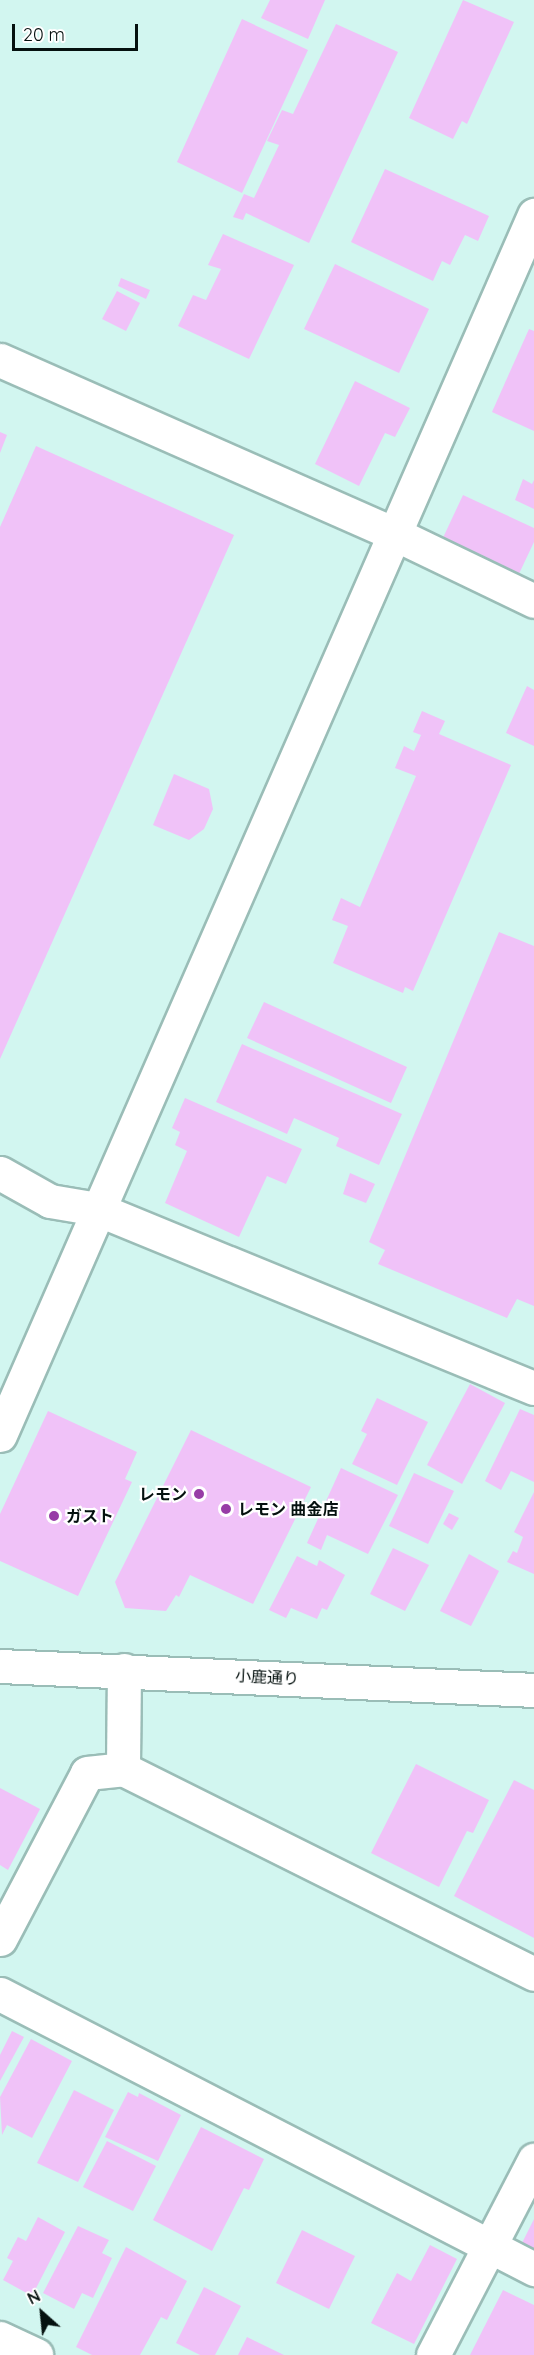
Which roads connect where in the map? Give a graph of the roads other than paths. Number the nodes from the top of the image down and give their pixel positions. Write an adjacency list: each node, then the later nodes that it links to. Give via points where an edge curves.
1 (534, 215): 3 (street)
2 (0, 360): 3 (street)
3 (395, 534): 4 (street); 6 (street)
4 (534, 601)
5 (0, 1173): 6 (street, via 50,1202)
6 (97, 1209): 7 (street); 8 (street)
7 (534, 1388)
8 (0, 1435)
9 (0, 1666): 10 (street, 小鹿通り)
10 (123, 1670): 11 (street, 小鹿通り); 12 (street)
11 (534, 1690)
12 (123, 1769): 13 (street, via 87,1773); 14 (street)
13 (0, 1939)
14 (534, 1974)
15 (0, 1994): 17 (street)
16 (534, 2160): 17 (street)
17 (489, 2247): 18 (street); 21 (street)
18 (534, 2270)
19 (0, 2338): 20 (street)
20 (36, 2355)
21 (433, 2355)

